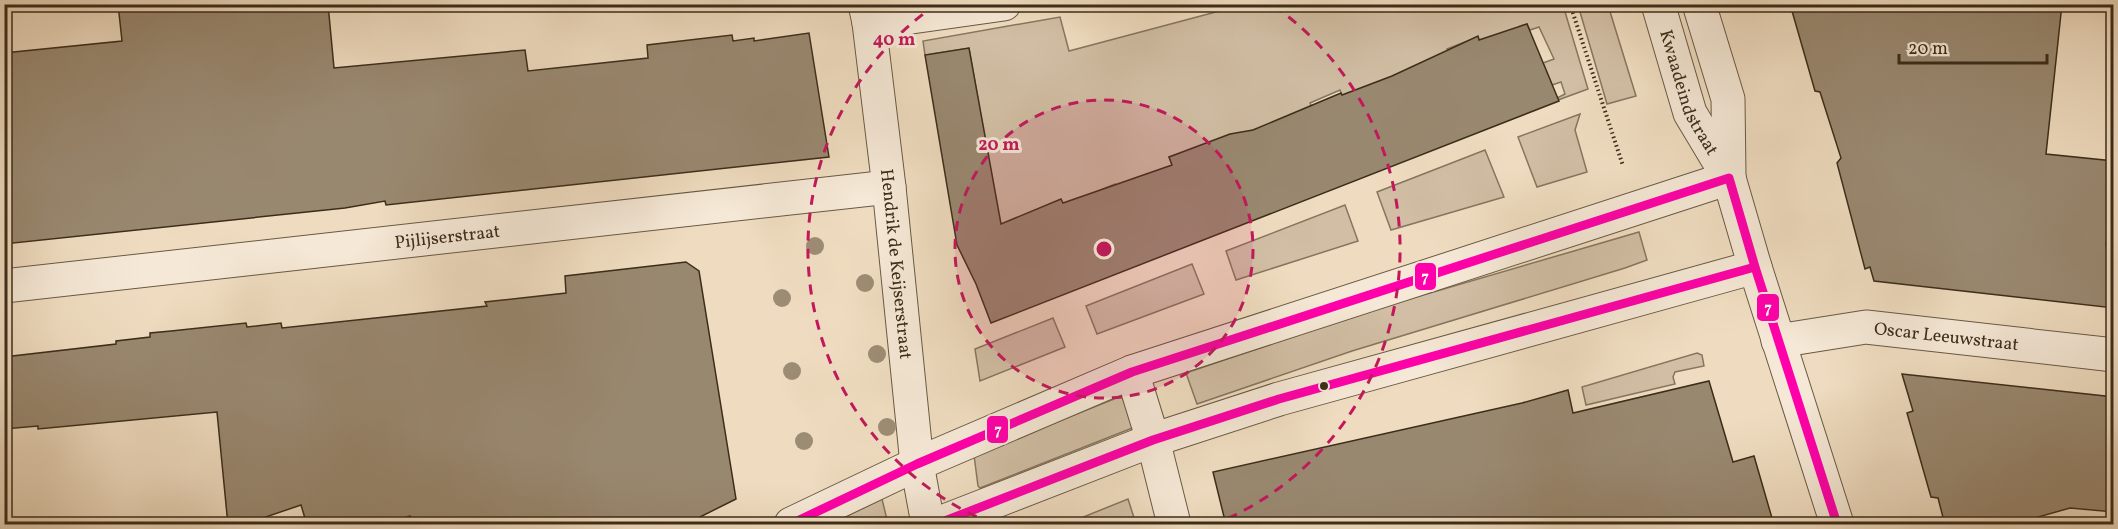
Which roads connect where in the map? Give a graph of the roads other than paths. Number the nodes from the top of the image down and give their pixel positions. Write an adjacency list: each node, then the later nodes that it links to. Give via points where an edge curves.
1 (1004, 4): 4 (street)
2 (1658, 4): 5 (street, Kwaadeindstraat, via 1690,113)
3 (1699, 4): 5 (street, Kwaadeindstraat, via 1728,99)
4 (867, 14): 6 (street, Hendrik de Keijserstraat)
5 (1729, 178): 7 (street, Kwaadeindstraat); 11 (street)
6 (889, 187): 8 (street, Pijlijserstraat); 13 (street, Hendrik de Keijserstraat)
7 (1755, 267): 9 (street, Kwaadeindstraat); 12 (street, via 1279,399)
8 (4, 286)
9 (1778, 341): 10 (street, Oscar Leeuwstraat, via 1866,327); 18 (street, Kwaadeindstraat)
10 (2114, 355)
11 (1132, 372): 12 (street); 13 (street)
12 (1153, 440): 16 (street); 17 (street)
13 (917, 464): 14 (street); 15 (street, Hendrik de Keijserstraat)
14 (791, 525)
15 (928, 525)
16 (937, 525)
17 (1174, 525)
18 (1837, 525)

